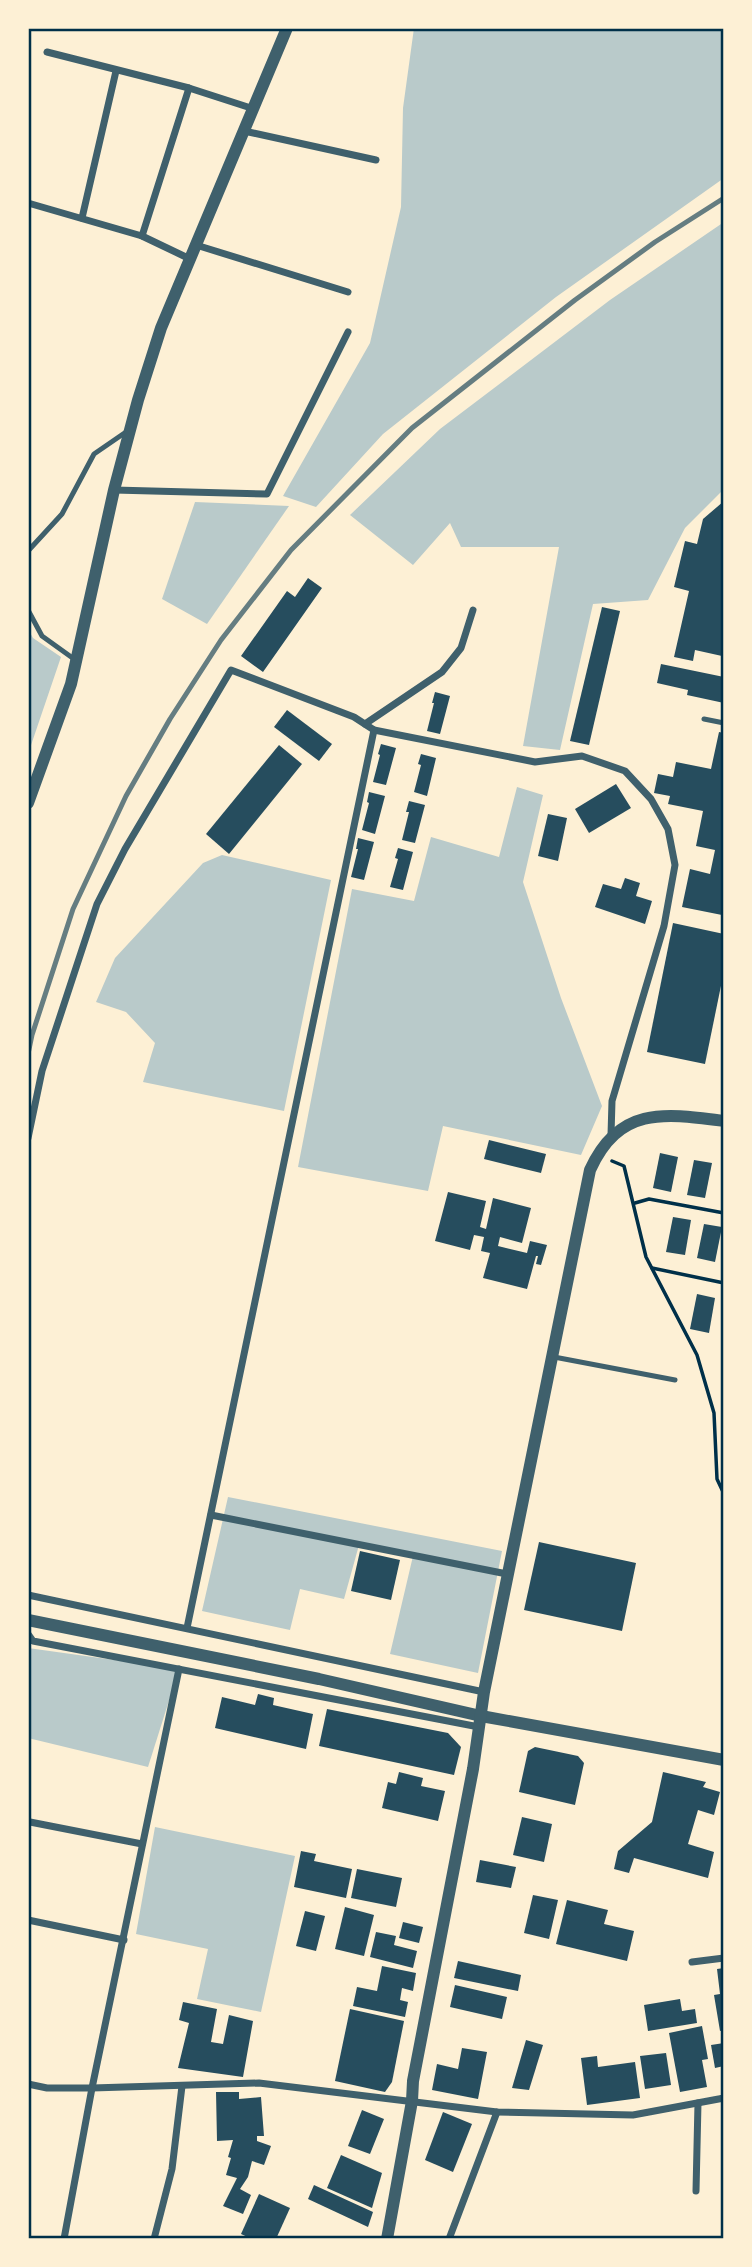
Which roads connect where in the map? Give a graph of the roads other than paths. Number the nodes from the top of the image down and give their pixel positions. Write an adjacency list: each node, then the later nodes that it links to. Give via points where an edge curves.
1 (287, 28): 5 (street)
2 (47, 52): 3 (street)
3 (116, 71): 4 (street); 9 (street)
4 (189, 88): 5 (street); 10 (street)
5 (254, 108): 6 (street)
6 (244, 131): 7 (street); 11 (street)
7 (376, 160)
8 (28, 203): 9 (street)
9 (82, 218): 10 (street)
10 (142, 236): 12 (street)
11 (196, 245): 12 (street); 13 (street)
12 (190, 259): 15 (street, via 161,328)
13 (348, 292)
14 (348, 332): 16 (street, via 267,494)
15 (131, 428): 16 (street); 17 (lane, via 94,454 62,514)
16 (114, 490): 20 (street)
17 (28, 551)
18 (28, 610): 20 (lane, via 42,636)
19 (474, 610): 23 (street, via 461,648 442,672)
20 (77, 660): 25 (street)
21 (704, 719): 22 (lane)
22 (724, 723)
23 (365, 724): 24 (street); 28 (street, via 231,670 97,904 42,1071)
24 (374, 730): 27 (street, via 535,762 582,756 625,771 651,799 668,829 675,865 664,926 612,1101); 31 (street)
25 (28, 803)
26 (724, 1121): 27 (street, via 651,1117)
27 (611, 1135): 29 (street, via 590,1170)
28 (28, 1138)
29 (551, 1357): 30 (lane); 32 (street)
30 (674, 1380)
31 (211, 1516): 32 (street); 35 (street)
32 (507, 1574): 38 (street)
33 (28, 1595): 35 (street)
34 (28, 1620): 39 (street, via 319,1679)
35 (187, 1628): 38 (street)
36 (28, 1634): 37 (street, via 33,1642)
37 (180, 1669): 39 (street); 42 (street)
38 (484, 1692): 39 (street)
39 (480, 1722): 40 (street); 51 (street)
40 (724, 1760)
41 (30, 1822): 42 (street)
42 (142, 1844): 44 (street)
43 (28, 1920): 44 (street)
44 (124, 1940): 49 (street)
45 (724, 1958): 46 (street)
46 (692, 1962)
47 (28, 2084): 49 (street)
48 (182, 2086): 49 (street); 51 (street, via 259,2083); 56 (street, via 172,2169)
49 (92, 2088): 55 (street)
50 (724, 2098): 52 (street)
51 (412, 2101): 53 (street); 57 (street)
52 (698, 2103): 53 (street, via 633,2115); 54 (street)
53 (497, 2112): 58 (street)
54 (696, 2191)
55 (64, 2239)
56 (154, 2239)
57 (387, 2239)
58 (449, 2239)

